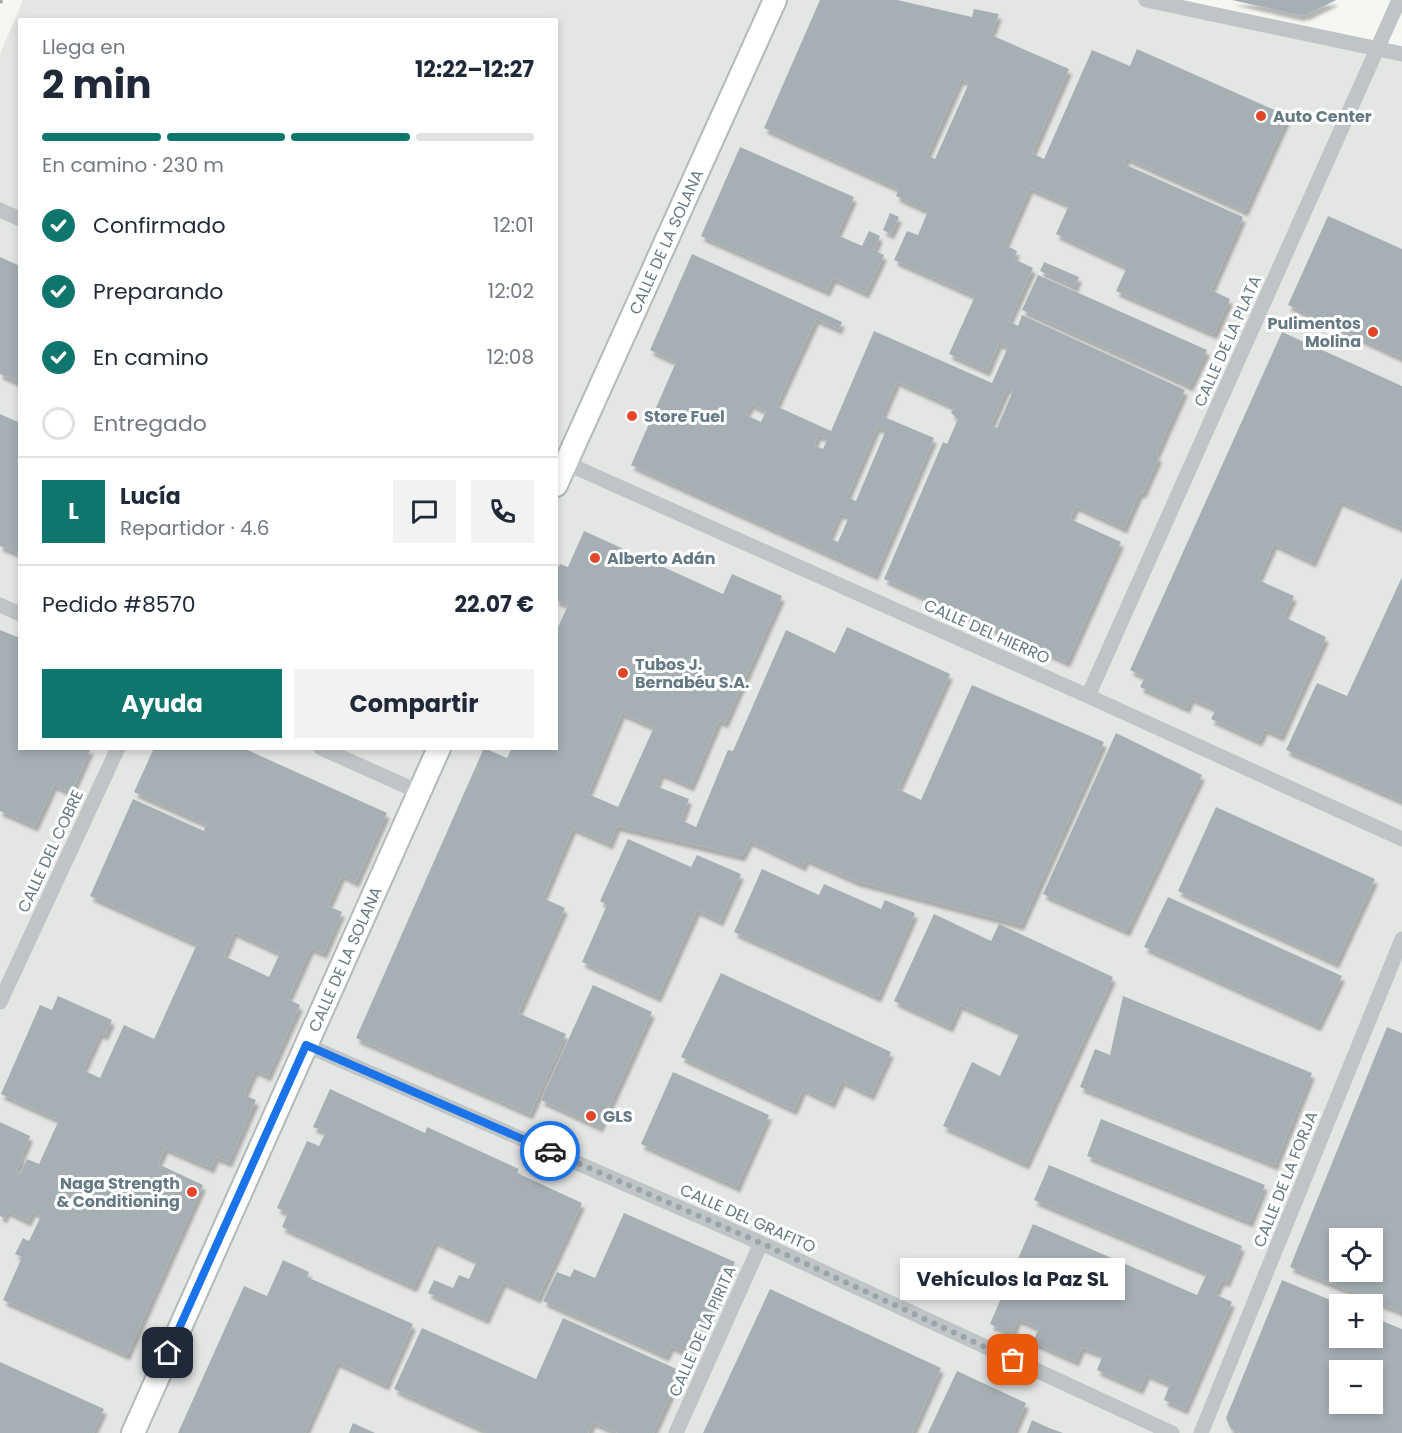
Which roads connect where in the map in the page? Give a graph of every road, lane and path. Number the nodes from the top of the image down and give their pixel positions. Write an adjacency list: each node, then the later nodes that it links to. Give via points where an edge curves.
1 (775, 0): 8 (street, CALLE DE LA SOLANA)
2 (1399, 0): 4 (street, CALLE DE LA PLATA)
3 (1155, 1): 4 (street)
4 (1378, 49): 5 (street); 11 (street, CALLE DE LA PLATA)
5 (1402, 54)
6 (0, 210): 7 (street)
7 (18, 218)
8 (561, 461): 11 (street, CALLE DEL HIERRO)
9 (0, 605): 10 (street)
10 (18, 613)
11 (1088, 696): 16 (street, CALLE DEL HIERRO)
12 (117, 750): 18 (street, CALLE DEL COBRE)
13 (325, 750): 15 (street)
14 (438, 750): 15 (street, CALLE DE LA SOLANA)
15 (419, 792): 19 (street, CALLE DE LA SOLANA)
16 (1402, 839)
17 (1402, 939): 24 (street, CALLE DE LA FORJA)
18 (0, 1002)
19 (306, 1045): 20 (street, CALLE DEL GRAFITO); 21 (street, CALLE DE LA SOLANA)
20 (761, 1243): 22 (street, CALLE DE LA PIRITA); 23 (street, CALLE DEL GRAFITO)
21 (133, 1433)
22 (676, 1433)
23 (1172, 1433)
24 (1201, 1433)

